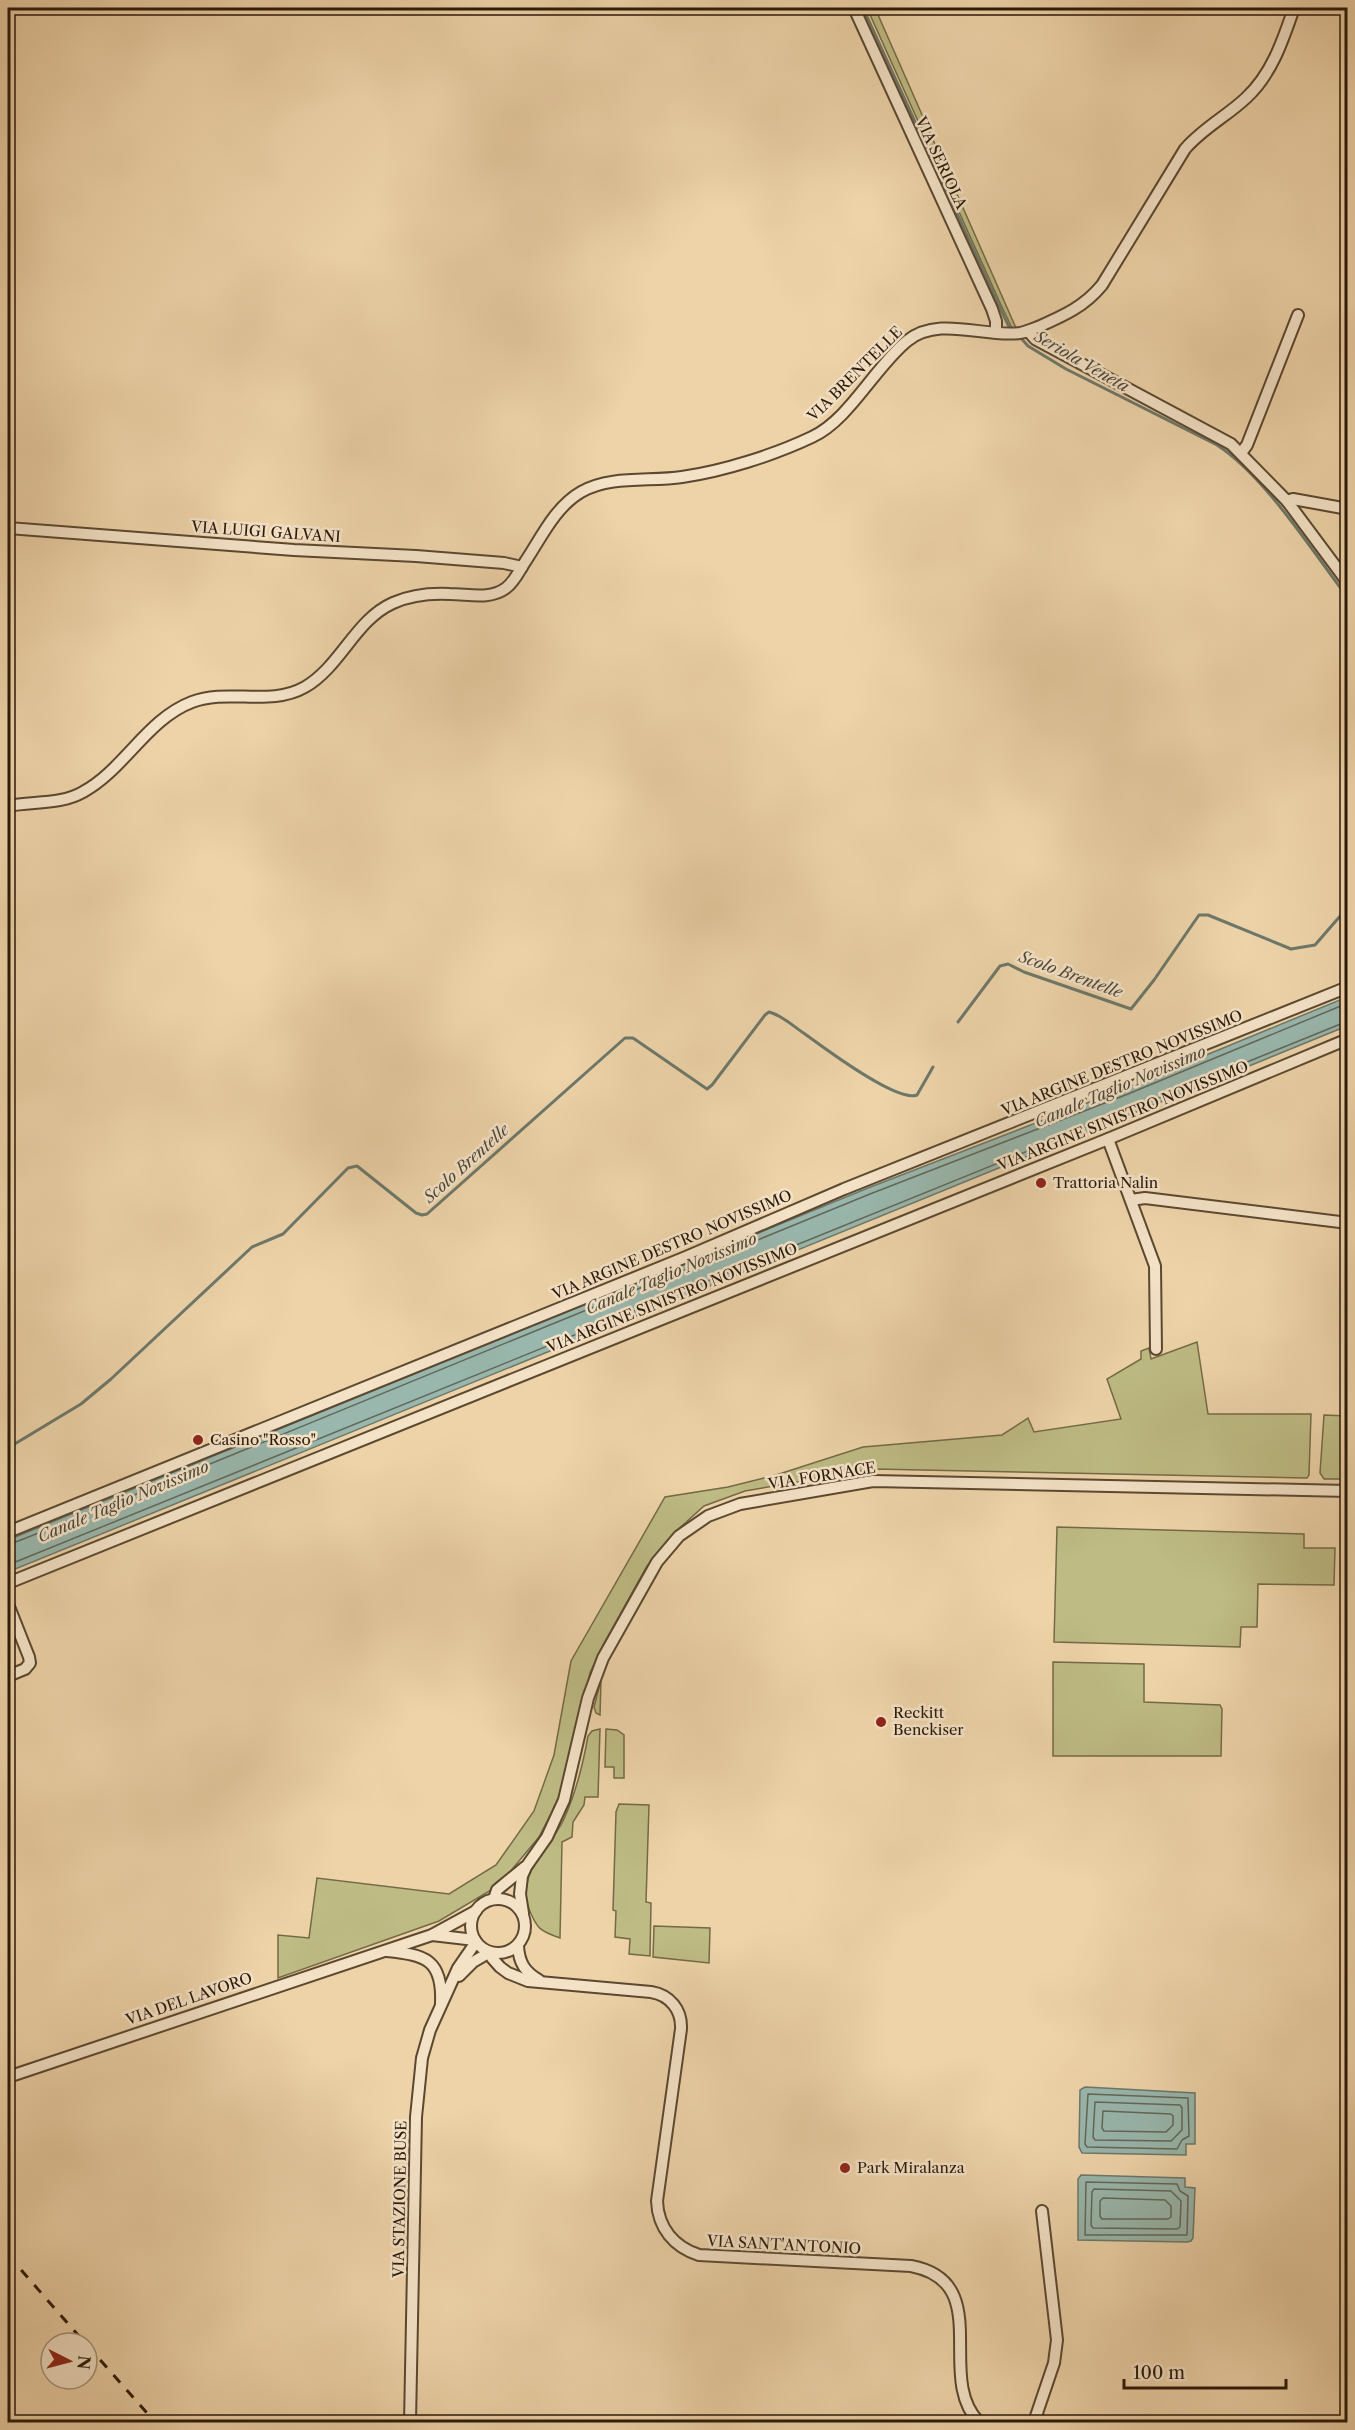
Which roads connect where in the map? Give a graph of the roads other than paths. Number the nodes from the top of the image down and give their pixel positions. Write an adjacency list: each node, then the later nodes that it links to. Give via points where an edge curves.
1 (854, 8): 4 (street, VIA SERIOLA, via 992,309)
2 (1294, 8): 5 (street, VIA BRENTELLE, via 1263,79 1185,149 1098,290 1074,311)
3 (1298, 315): 6 (street)
4 (996, 332): 5 (street, VIA BRENTELLE); 10 (street, VIA BRENTELLE, via 936,330 913,337 834,421 811,437 690,476 612,483 585,490 562,508)
5 (1025, 332): 6 (street, via 1210,431)
6 (1241, 453): 7 (street)
7 (1287, 501): 8 (street); 11 (street)
8 (1347, 509)
9 (8, 528): 10 (street, VIA LUIGI GALVANI)
10 (522, 567): 12 (street, VIA BRENTELLE, via 507,587 490,595 428,594 398,601 369,619 305,687 275,697 210,697 190,703 159,723 87,790 64,799)
11 (1347, 583)
12 (8, 806)
13 (1347, 987): 20 (street, VIA ARGINE DESTRO NOVISSIMO)
14 (1347, 1039): 15 (street, VIA ARGINE SINISTRO NOVISSIMO)
15 (1108, 1139): 16 (street); 21 (street, VIA ARGINE SINISTRO NOVISSIMO)
16 (1131, 1200): 17 (street, via 1145,1198); 18 (street, via 1155,1266)
17 (1347, 1223)
18 (1156, 1348)
19 (1347, 1491): 24 (street, VIA FORNACE, via 881,1481 740,1504 718,1512 688,1529 664,1553 603,1658 588,1698 564,1800 547,1837)
20 (8, 1532)
21 (8, 1583)
22 (8, 1604): 23 (street, via 30,1663)
23 (8, 1676)
24 (526, 1867): 25 (street, VIA FORNACE, via 497,1890); 27 (street, VIA FORNACE, via 520,1894)
25 (494, 1899): 26 (street); 27 (street, via 510,1901)
26 (476, 1911): 28 (street, VIA DEL LAVORO); 29 (street, via 471,1925)
27 (523, 1913): 30 (street, via 526,1930)
28 (432, 1935): 29 (street, VIA DEL LAVORO); 31 (street, VIA DEL LAVORO)
29 (475, 1941): 32 (street); 34 (street, VIA STAZIONE BUSE)
30 (518, 1946): 32 (street, via 503,1953); 33 (street, via 525,1970)
31 (380, 1950): 35 (street, VIA DEL LAVORO, via 412,1953 428,1961 440,1983); 36 (street, VIA DEL LAVORO)
32 (491, 1953): 33 (street, VIA SANT'ANTONIO, via 508,1973); 34 (street, VIA STAZIONE BUSE, via 467,1967)
33 (542, 1982): 39 (street, VIA SANT'ANTONIO, via 656,1993 676,2008 681,2029 657,2201 661,2223 674,2241 699,2255 904,2266 933,2274 950,2289 957,2303 961,2390)
34 (453, 1983): 35 (street, VIA STAZIONE BUSE)
35 (441, 2005): 38 (street, VIA STAZIONE BUSE, via 422,2058 416,2117)
36 (8, 2077)
37 (1042, 2211): 40 (street, via 1057,2340 1054,2363)
38 (410, 2422)
39 (979, 2422)
40 (1034, 2422)

